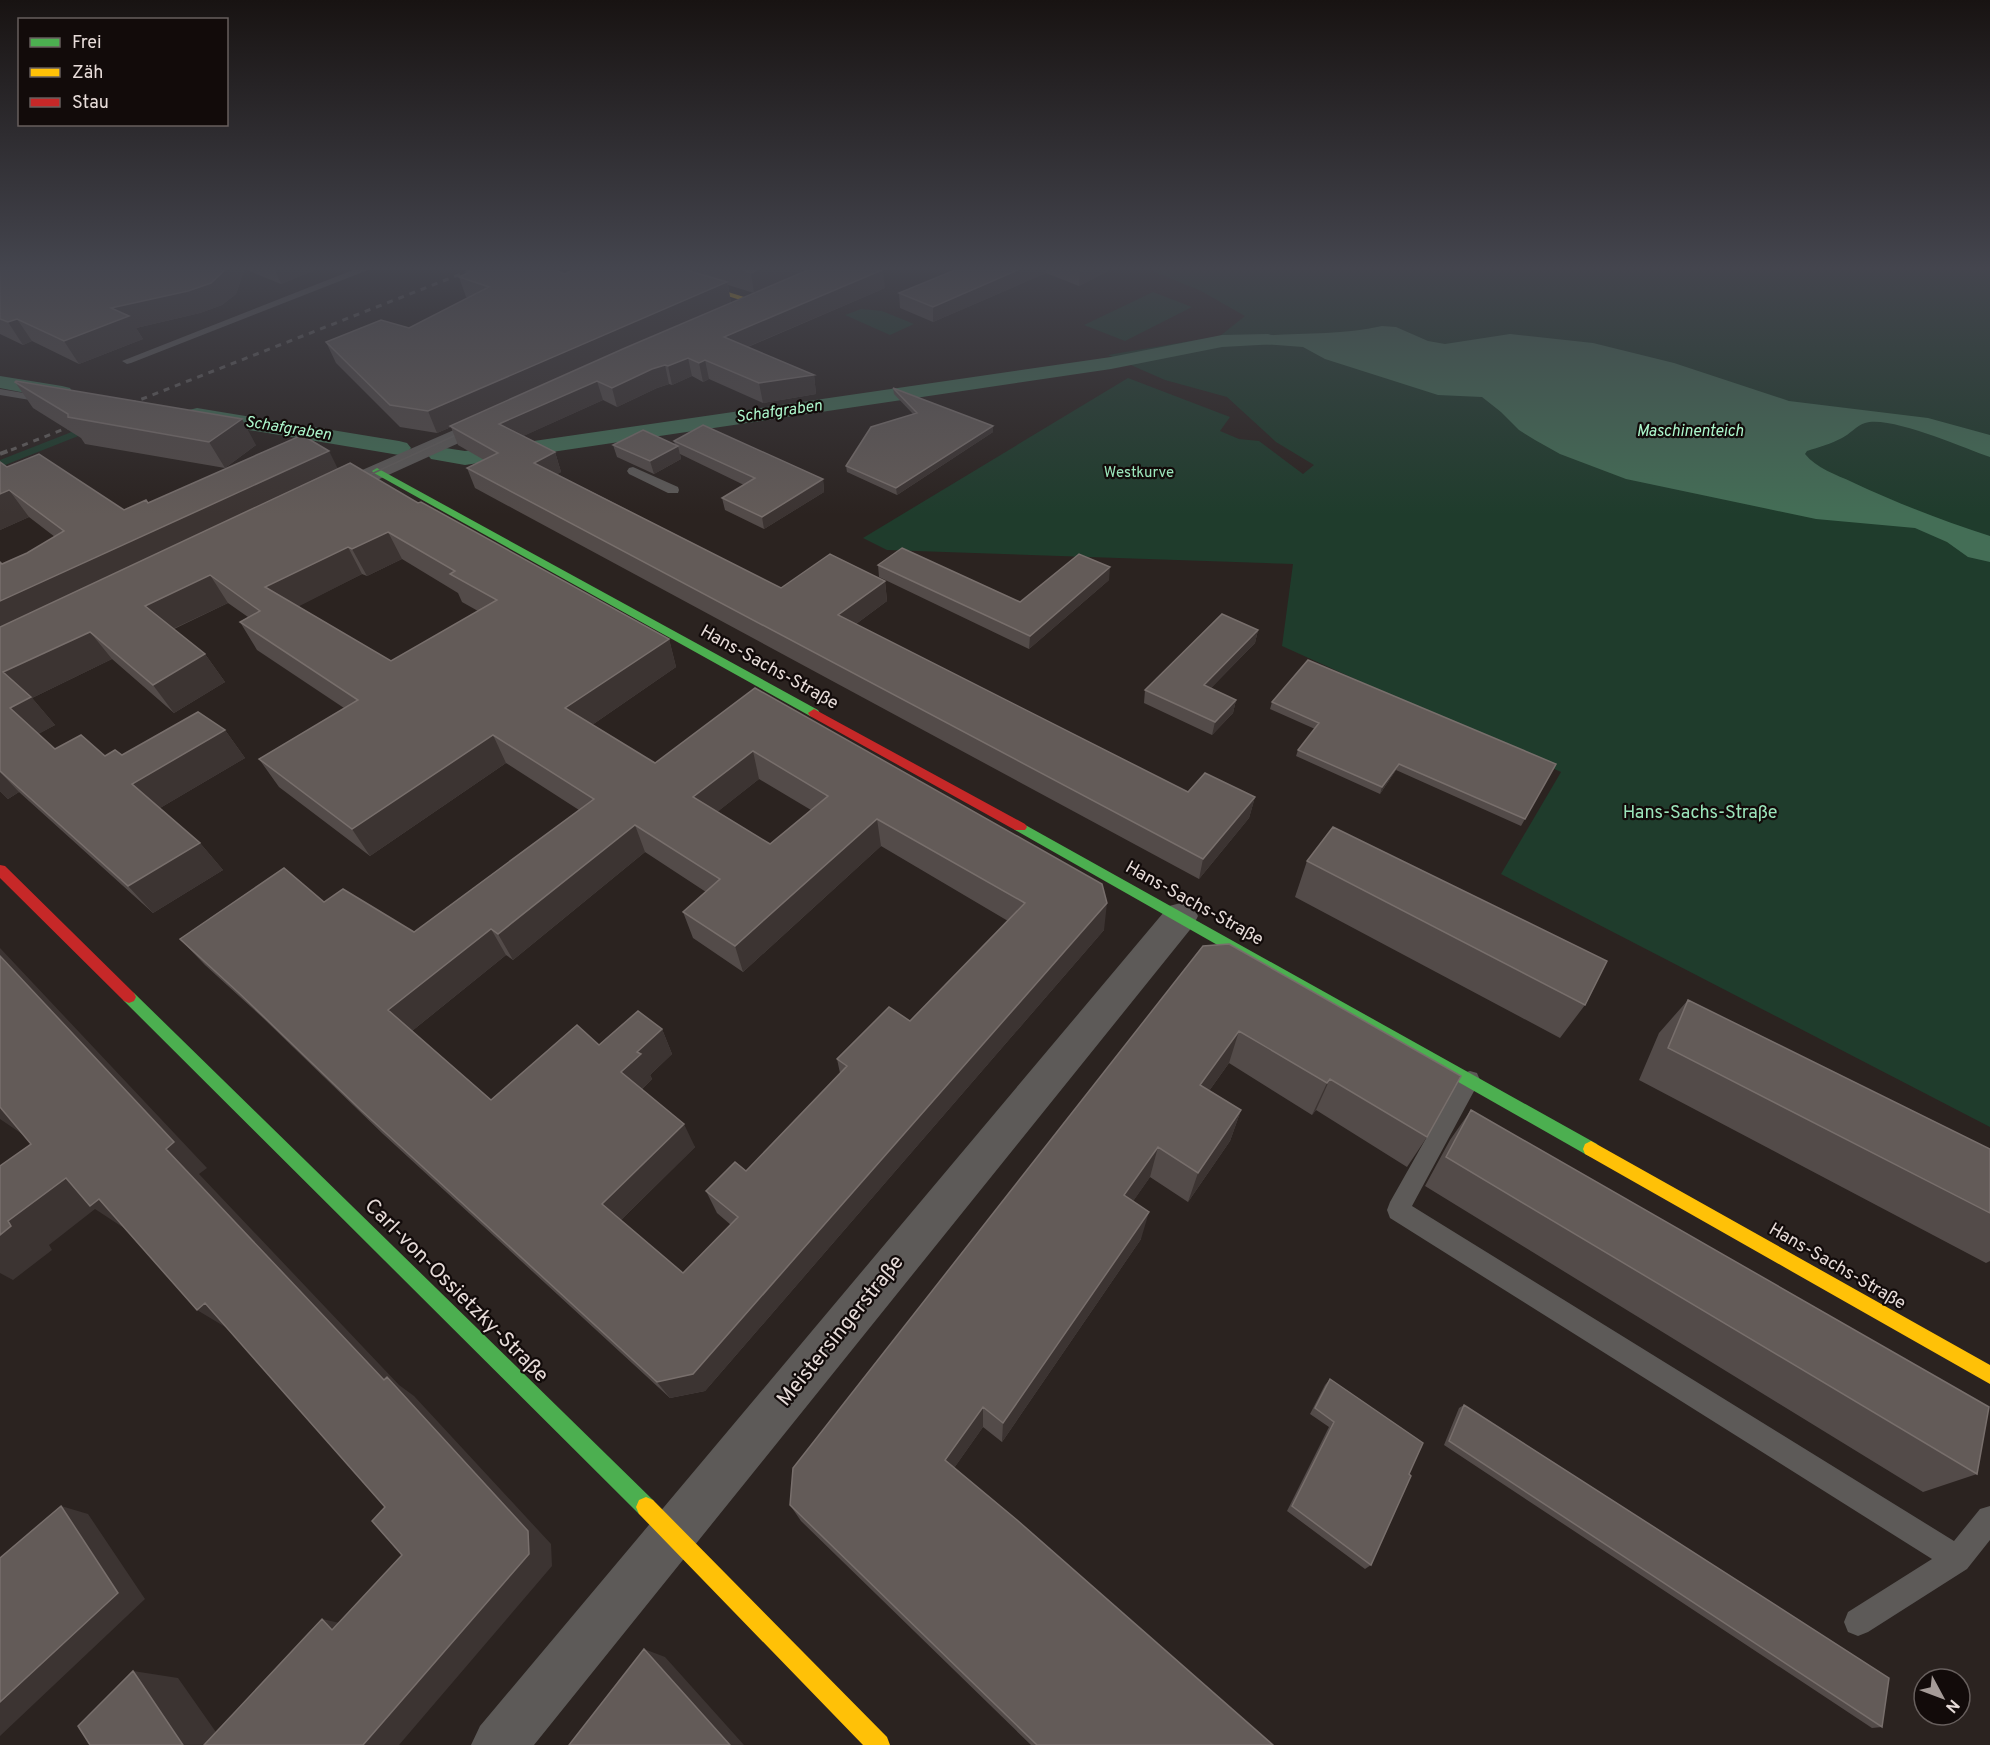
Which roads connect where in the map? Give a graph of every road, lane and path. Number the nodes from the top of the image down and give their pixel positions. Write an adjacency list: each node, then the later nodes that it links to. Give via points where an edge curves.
1 (152, 351): 2 (lane)
2 (127, 361)
3 (0, 392): 4 (lane)
4 (36, 398)
5 (513, 409): 6 (street)
6 (377, 471): 9 (street); 11 (street, Hans-Sachs-Straße)
7 (633, 471): 8 (lane)
8 (672, 490)
9 (329, 494)
10 (0, 870): 15 (street, Carl-von-Ossietzky-Straße)
11 (1181, 916): 12 (street, Hans-Sachs-Straße); 15 (street, Meistersingerstraße)
12 (1470, 1080): 13 (street, Hans-Sachs-Straße); 16 (lane, via 1398,1210)
13 (1990, 1375)
14 (1990, 1519): 16 (lane)
15 (673, 1534): 18 (street, Meistersingerstraße); 19 (street, Carl-von-Ossietzky-Straße)
16 (1957, 1559): 17 (lane)
17 (1858, 1622)
18 (499, 1745)
19 (879, 1745)

